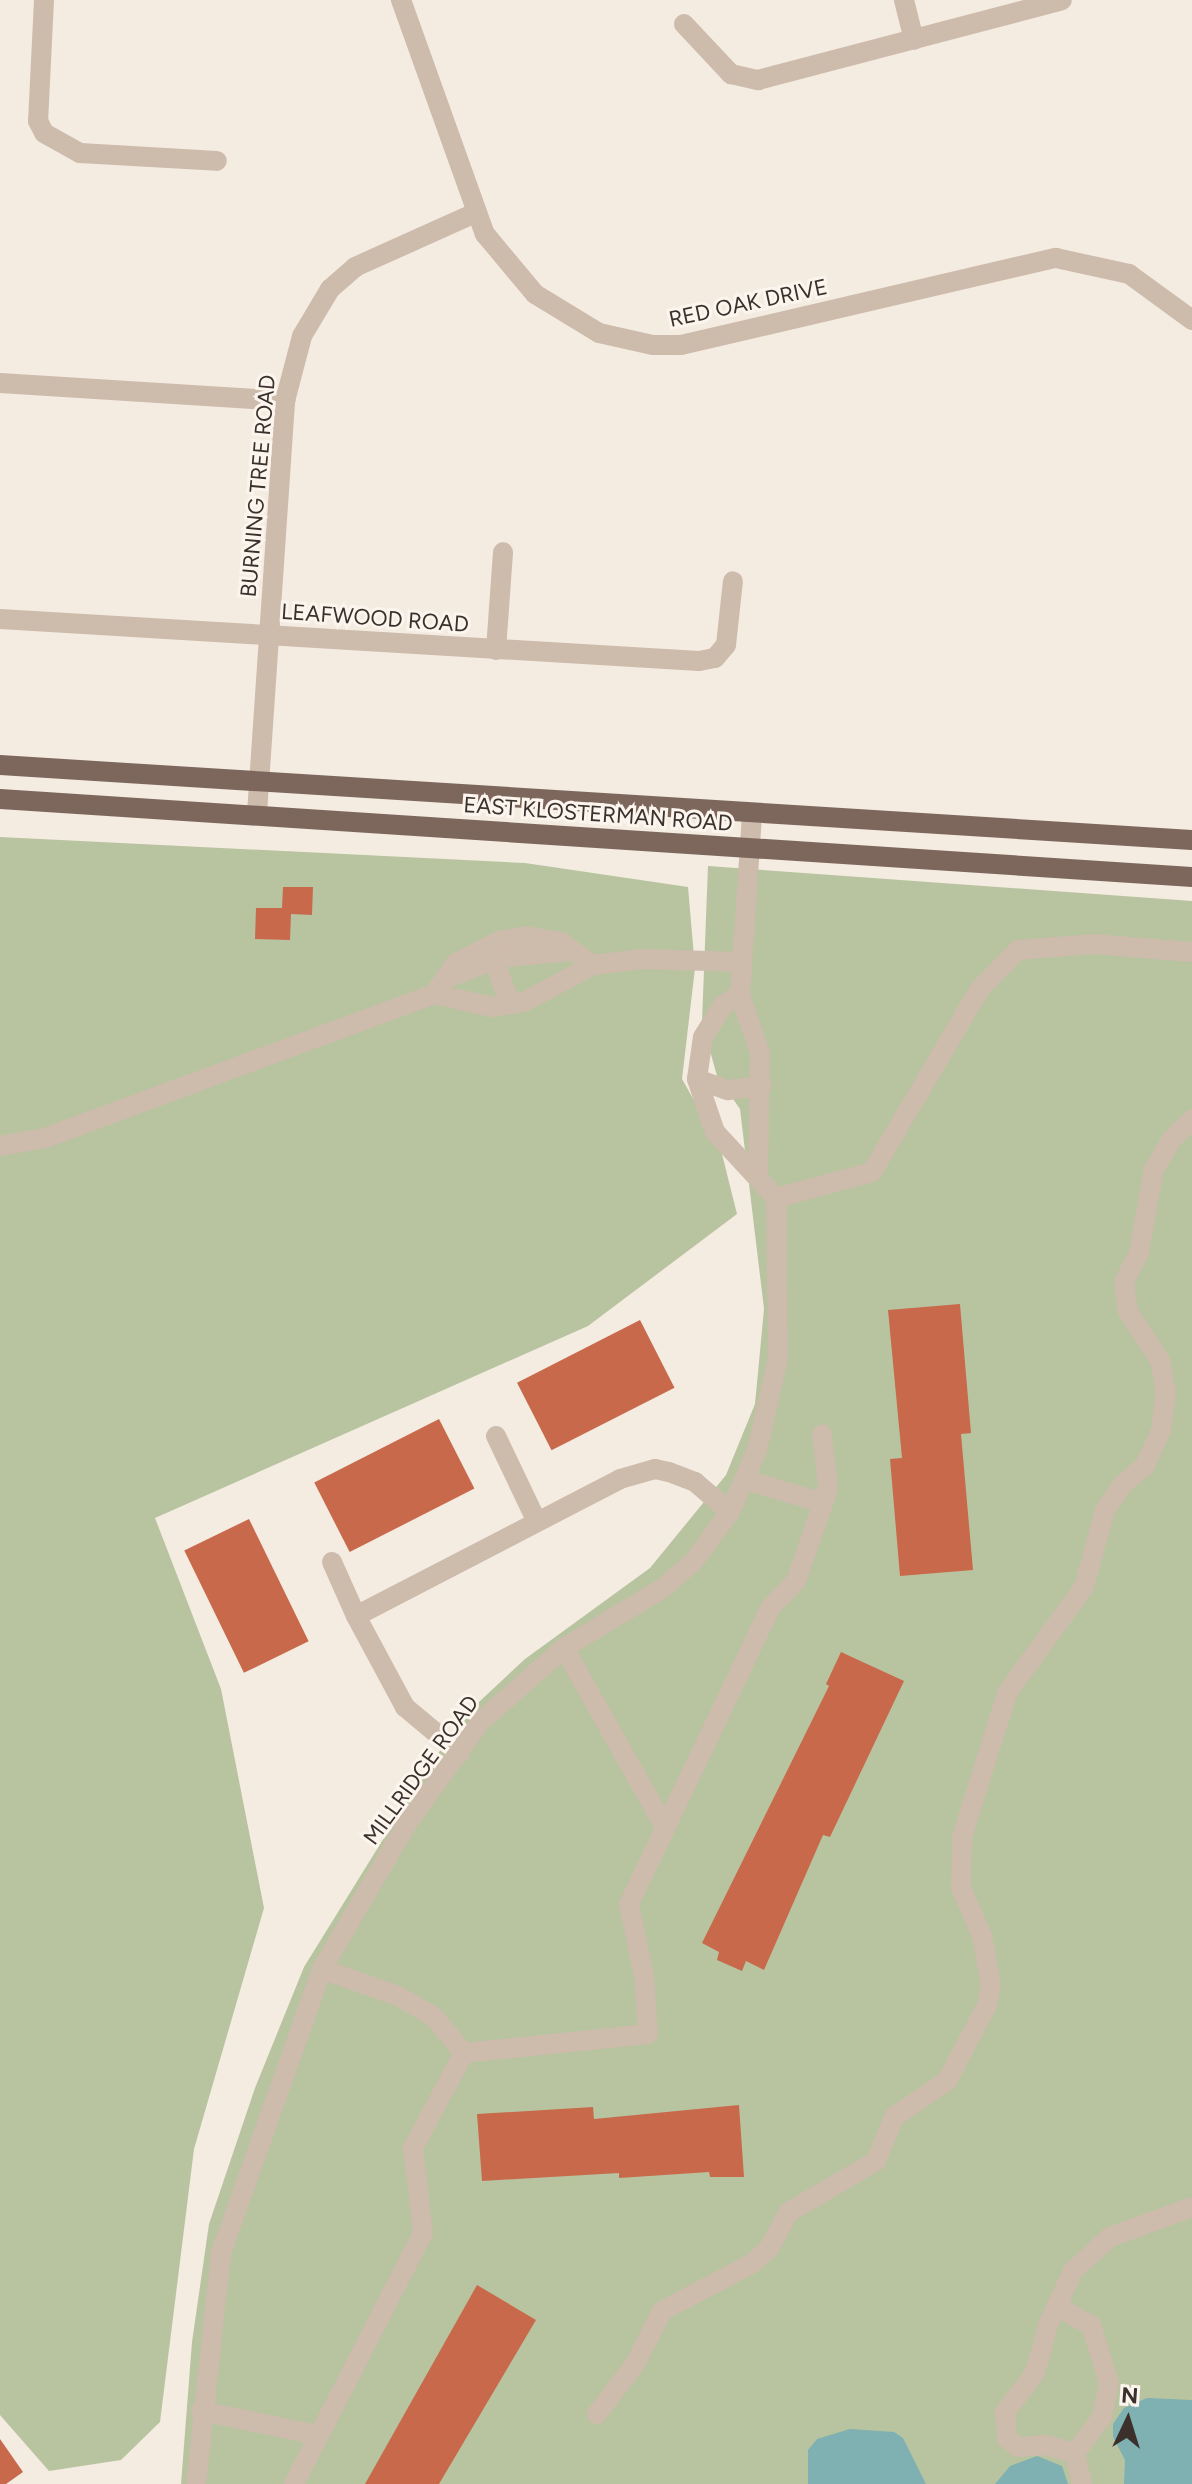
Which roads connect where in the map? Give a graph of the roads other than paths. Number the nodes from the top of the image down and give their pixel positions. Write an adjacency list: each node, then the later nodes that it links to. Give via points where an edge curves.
1 (44, 0): 7 (street, via 38,121 44,133 80,153)
2 (401, 0): 8 (street, RED OAK DRIVE)
3 (904, 0): 6 (street)
4 (1062, 0): 6 (street)
5 (684, 24): 6 (street, via 731,74 758,80)
6 (914, 40)
7 (217, 161)
8 (475, 213): 9 (street, RED OAK DRIVE, via 506,263 546,304 599,333 653,345 699,341 1056,258 1129,274); 11 (street, BURNING TREE ROAD, via 369,259 340,279 302,336)
9 (1192, 320)
10 (0, 383): 11 (street)
11 (285, 401): 15 (street, BURNING TREE ROAD)
12 (503, 552): 16 (street)
13 (733, 581): 16 (street, LEAFWOOD ROAD, via 726,645 715,658)
14 (0, 619): 15 (street, LEAFWOOD ROAD)
15 (269, 636): 16 (street, LEAFWOOD ROAD); 18 (street, BURNING TREE ROAD)
16 (496, 650)
17 (0, 765): 18 (main road, EAST KLOSTERMAN ROAD)
18 (259, 781): 20 (street, BURNING TREE ROAD); 21 (main road, EAST KLOSTERMAN ROAD)
19 (0, 799): 20 (main road, EAST KLOSTERMAN ROAD)
20 (257, 813): 23 (main road, EAST KLOSTERMAN ROAD)
21 (752, 815): 22 (main road, EAST KLOSTERMAN ROAD); 23 (street)
22 (1192, 840)
23 (750, 849): 24 (main road, EAST KLOSTERMAN ROAD); 27 (street)
24 (1192, 877)
25 (499, 949): 28 (street, via 526,936 561,942); 29 (street, via 456,963); 31 (street, via 498,972)
26 (1192, 952): 37 (street, via 1094,944 1018,950 979,990 872,1172)
27 (741, 962): 28 (street, via 642,959); 30 (street)
28 (593, 965): 31 (street, via 558,987)
29 (434, 994): 31 (street, via 458,1003); 35 (street, via 45,1138)
30 (740, 995): 32 (street, via 723,1005 703,1037); 33 (street, via 760,1053)
31 (511, 1004)
32 (697, 1079): 33 (street, via 728,1090); 36 (street, via 715,1132)
33 (762, 1086): 36 (street)
34 (1192, 1120): 54 (street, via 1172,1139 1154,1169 1139,1252 1124,1282 1128,1311 1160,1361 1166,1391 1161,1431 1144,1467 1124,1483 1105,1510 1091,1568 1072,1606 1007,1693 962,1837 961,1888 982,1936 991,1985 988,2003 947,2081 894,2117 871,2167 819,2190 789,2212 770,2247 753,2263 662,2311 635,2364)
35 (0, 1146)
36 (758, 1176): 37 (street)
37 (776, 1198): 40 (street, MILLRIDGE ROAD, via 775,1390)
38 (822, 1434): 41 (street, via 828,1487)
39 (496, 1436): 43 (street)
40 (746, 1480): 41 (street); 42 (street, MILLRIDGE ROAD)
41 (823, 1503): 48 (street, via 796,1581 770,1608)
42 (730, 1512): 43 (street, via 695,1482 655,1469 620,1479); 46 (street, MILLRIDGE ROAD, via 693,1562 663,1588)
43 (537, 1522): 45 (street)
44 (332, 1562): 45 (street)
45 (356, 1616): 47 (street, via 405,1707)
46 (564, 1648): 47 (street, MILLRIDGE ROAD, via 491,1710); 48 (street)
47 (460, 1753): 49 (street, MILLRIDGE ROAD, via 408,1822)
48 (663, 1824): 50 (street, via 629,1904 644,1976 648,2034)
49 (322, 1969): 50 (street, via 398,1996 433,2016); 53 (street, MILLRIDGE ROAD, via 226,2233)
50 (464, 2053): 55 (street, via 413,2148 423,2233)
51 (1192, 2207): 52 (street, via 1110,2237 1073,2271)
52 (1058, 2307): 56 (street, via 1091,2325 1109,2383 1102,2417); 56 (street, via 1035,2373 1011,2402 1003,2424 1007,2438 1018,2447 1045,2445)
53 (201, 2411): 55 (street); 57 (street, MILLRIDGE ROAD)
54 (597, 2414)
55 (318, 2435): 58 (street)
56 (1075, 2453): 59 (street)
57 (196, 2484)
58 (294, 2484)
59 (1082, 2484)

